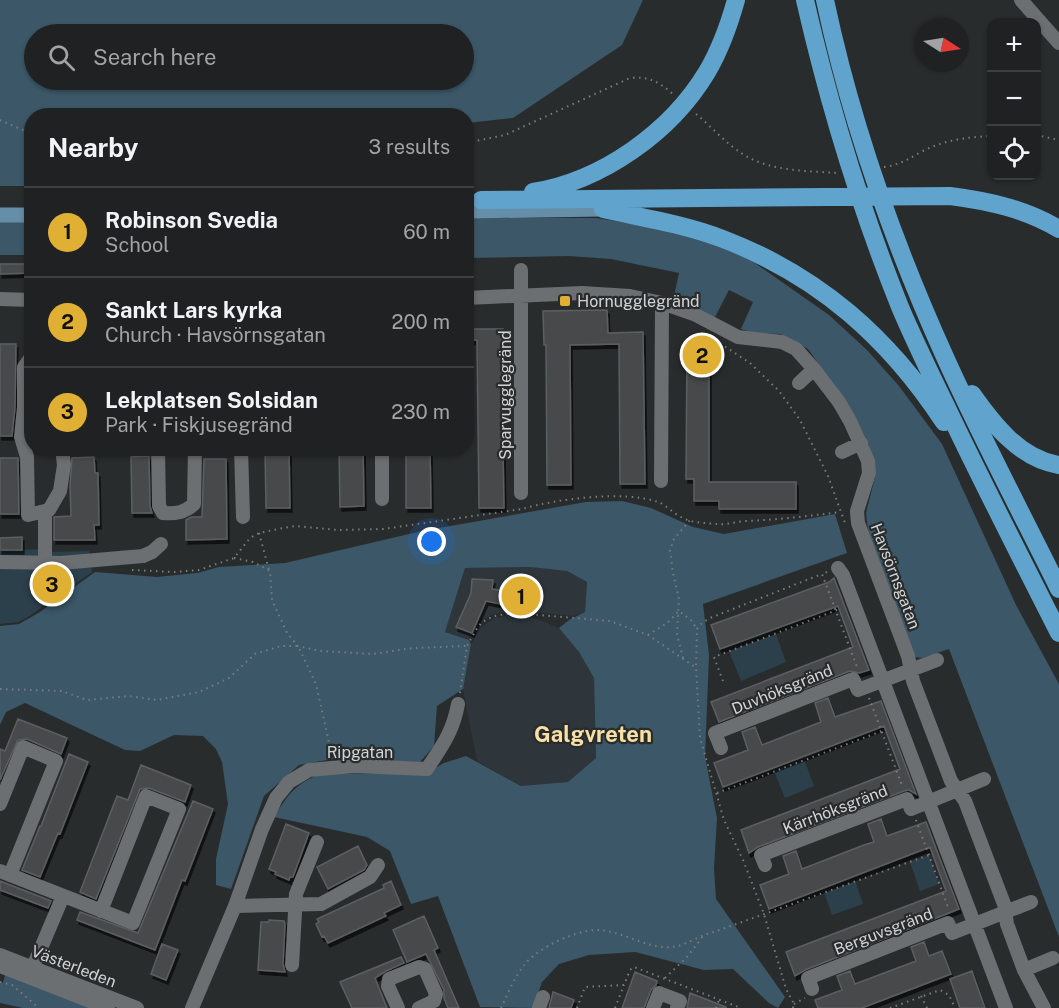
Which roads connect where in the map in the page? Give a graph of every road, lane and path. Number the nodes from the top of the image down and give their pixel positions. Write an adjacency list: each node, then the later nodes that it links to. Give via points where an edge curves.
1 (736, 0): 16 (highway, via 723,41 706,73 661,127 634,149 577,180)
2 (805, 0): 49 (highway, via 844,152 877,249)
3 (825, 0): 33 (highway, via 864,146 900,251)
4 (1021, 0): 5 (street)
5 (1059, 43)
6 (666, 88): 13 (path, via 648,78 630,78 505,135)
7 (701, 119): 15 (path, via 733,147 757,161)
8 (0, 120): 9 (path)
9 (24, 130)
10 (987, 136): 14 (path, via 963,138 924,150 901,164)
11 (1041, 136): 12 (path)
12 (1059, 140)
13 (474, 142)
14 (879, 168)
15 (837, 173)
16 (474, 203)
17 (474, 204): 21 (main road)
18 (474, 204): 24 (highway, via 950,196 1026,212)
19 (0, 206): 20 (main road)
20 (24, 206)
21 (603, 209): 25 (highway, via 950,206 999,214); 49 (highway, via 722,238 808,282 861,322 910,374)
22 (0, 215): 23 (main road)
23 (24, 215)
24 (1059, 229)
25 (1059, 241)
26 (520, 270): 27 (street, Sparvugglegränd)
27 (521, 297): 28 (street, Havsörnsgatan); 31 (street, Havsörnsgatan, via 609,294); 51 (street, Sparvugglegränd)
28 (474, 298)
29 (0, 299): 30 (street)
30 (24, 300)
31 (662, 303): 35 (street, Havsörnsgatan, via 738,337 782,342 796,349); 50 (street)
32 (714, 339): 55 (path, via 750,363 779,391 811,439 841,512 720,524)
33 (946, 359): 48 (highway, via 978,403 1018,447 1035,458); 65 (highway)
34 (24, 367): 38 (street)
35 (814, 369): 36 (street); 39 (street, Havsörnsgatan, via 839,402)
36 (799, 383)
37 (24, 407): 40 (street)
38 (24, 407)
39 (861, 443): 41 (street); 75 (street, Havsörnsgatan, via 869,473 856,511 858,523)
40 (24, 447)
41 (842, 452)
42 (27, 456): 53 (street, via 28,515)
43 (63, 456): 53 (street, via 60,491)
44 (158, 456): 45 (street, via 159,506 163,513 174,514 194,504)
45 (195, 456)
46 (241, 456): 54 (street)
47 (382, 456): 52 (street)
48 (1059, 465)
49 (979, 477): 69 (highway)
50 (662, 481)
51 (521, 494)
52 (382, 499)
53 (45, 512): 60 (street)
54 (243, 518)
55 (690, 520): 56 (path, via 659,502 603,496 383,529 295,526); 67 (path, via 670,550)
56 (259, 533): 58 (path); 63 (path)
57 (161, 544): 60 (street, via 143,556)
58 (234, 558): 62 (path, via 199,570); 63 (path, via 253,562)
59 (0, 562): 60 (street)
60 (45, 563)
61 (838, 568): 76 (street)
62 (131, 570)
63 (270, 572): 71 (path, via 272,600 287,633)
64 (822, 574): 68 (path, via 710,618)
65 (1059, 589)
66 (837, 610): 77 (path, via 714,657)
67 (679, 611): 68 (path); 70 (path); 73 (path, via 677,634)
68 (697, 629): 73 (path, via 696,667)
69 (1059, 633)
70 (648, 635): 72 (path, via 601,620 515,613 482,622); 73 (path)
71 (298, 646): 72 (path, via 373,654); 78 (path, via 281,646 255,654 229,678 199,692 157,700 129,696 87,700 62,691); 82 (path, via 316,684)
72 (467, 646): 79 (path)
73 (682, 658)
74 (938, 660): 75 (street, Duvhöksgränd)
75 (910, 670): 76 (street, Duvhöksgränd); 84 (street, Havsörnsgatan, via 951,781)
76 (883, 680): 81 (street, Duvhöksgränd, via 858,690 853,679 715,733); 85 (street)
77 (723, 681)
78 (0, 689)
79 (458, 704): 82 (street, Ripgatan, via 454,725 427,769)
80 (882, 731): 99 (path, via 717,793 724,820)
81 (721, 748)
82 (334, 768): 96 (street, Ripgatan, via 309,770 289,782 276,798)
83 (984, 779): 84 (street, Kärrhöksgränd)
84 (958, 790): 85 (street, Kärrhöksgränd); 98 (street, Havsörnsgatan)
85 (929, 802): 87 (street, Kärrhöksgränd); 101 (street)
86 (0, 804): 92 (street, via 23,747 56,761)
87 (911, 809): 89 (path); 91 (street, Kärrhöksgränd, via 907,799 761,855)
88 (317, 842): 95 (street, via 296,894)
89 (929, 855): 99 (path); 100 (path, via 951,917)
90 (378, 865): 95 (street, via 370,877 321,904)
91 (765, 865)
92 (5, 873): 93 (street)
93 (63, 896): 97 (street); 108 (street)
94 (1031, 902): 98 (street, Berguvsgränd)
95 (296, 904): 96 (street); 105 (street)
96 (235, 906): 119 (street, Ripgatan)
97 (101, 911): 97 (street, via 133,923 179,809 146,796)
98 (1005, 912): 101 (street, Berguvsgränd); 107 (street, Havsörnsgatan)
99 (764, 914): 102 (path); 129 (path)
100 (948, 923): 101 (street, Berguvsgränd, via 952,933); 112 (street, Berguvsgränd, via 808,978)
101 (975, 924): 133 (street)
102 (705, 933): 109 (path); 122 (path, via 674,947 599,930 572,935 548,946 526,963)
103 (0, 955): 108 (street, Västerleden)
104 (1053, 958): 107 (street)
105 (292, 964)
106 (0, 966): 108 (street, Västerleden)
107 (1024, 970): 134 (street, Havsörnsgatan)
108 (31, 973): 117 (street, Västerleden); 118 (street, Västerleden)
109 (664, 979): 111 (path, via 634,967); 114 (path)
110 (0, 982): 116 (path, via 12,985)
111 (624, 985): 123 (path, via 585,987); 124 (path)
112 (812, 989)
113 (921, 996): 115 (path); 131 (path); 132 (path, via 939,990 950,994)
114 (719, 1000): 127 (path); 128 (path)
115 (901, 1006): 130 (path)
116 (39, 1008)
117 (108, 1008)
118 (137, 1008)
119 (192, 1008)
120 (398, 1008): 121 (street, via 388,982 419,967 425,969 436,994 434,1001)
121 (419, 1008)
122 (501, 1008)
123 (577, 1008)
124 (615, 1008)
125 (653, 1008): 126 (street, via 659,993 680,1001)
126 (677, 1008)
127 (716, 1008)
128 (741, 1008)
129 (794, 1008)
130 (890, 1008)
131 (927, 1008)
132 (955, 1008)
133 (1006, 1008)
134 (1044, 1008)

